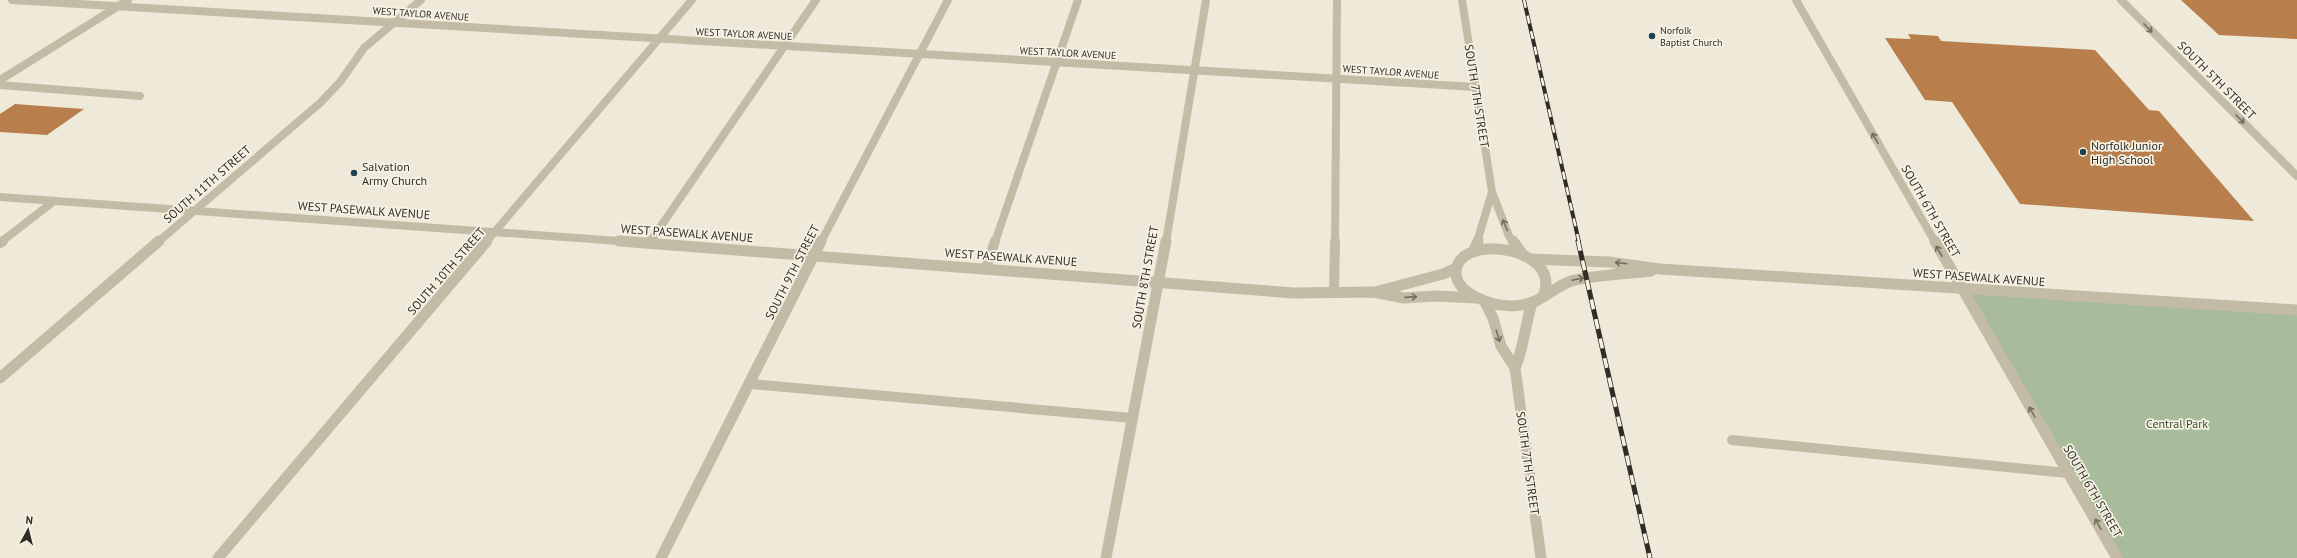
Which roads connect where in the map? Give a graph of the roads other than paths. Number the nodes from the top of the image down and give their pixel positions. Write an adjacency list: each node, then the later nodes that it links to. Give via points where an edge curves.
1 (12, 0): 13 (street, WEST TAYLOR AVENUE)
2 (128, 0): 13 (street)
3 (421, 0): 14 (street, SOUTH 11TH STREET)
4 (692, 0): 15 (street, SOUTH 10TH STREET)
5 (816, 0): 16 (lane)
6 (948, 0): 17 (street, SOUTH 9TH STREET)
7 (1078, 0): 18 (lane)
8 (1206, 0): 19 (street, SOUTH 8TH STREET)
9 (1337, 0): 20 (lane)
10 (1462, 0): 23 (street, SOUTH 7TH STREET)
11 (1796, 0): 40 (street, SOUTH 6TH STREET, one-way to 11)
12 (2121, 0): 25 (street, SOUTH 5TH STREET, one-way to 25)
13 (117, 6): 14 (street, WEST TAYLOR AVENUE); 21 (street)
14 (395, 22): 15 (street, WEST TAYLOR AVENUE); 29 (street, SOUTH 11TH STREET, via 364,48 340,82 320,103)
15 (659, 39): 16 (street, WEST TAYLOR AVENUE); 30 (street, SOUTH 10TH STREET)
16 (784, 46): 17 (street, WEST TAYLOR AVENUE); 32 (lane)
17 (920, 54): 18 (street, WEST TAYLOR AVENUE); 34 (street, SOUTH 9TH STREET)
18 (1055, 62): 19 (street, WEST TAYLOR AVENUE); 36 (lane)
19 (1194, 70): 20 (street, WEST TAYLOR AVENUE); 39 (street, SOUTH 8TH STREET)
20 (1336, 79): 23 (street, WEST TAYLOR AVENUE); 42 (lane)
21 (0, 80)
22 (0, 85): 24 (lane)
23 (1476, 88): 26 (street, SOUTH 7TH STREET)
24 (140, 96)
25 (2297, 176)
26 (1492, 192): 33 (street, SOUTH 7TH STREET, via 1482,231); 35 (street, SOUTH 7TH STREET, one-way to 26, via 1509,236)
27 (0, 197): 28 (street, WEST PASEWALK AVENUE)
28 (54, 201): 29 (street, WEST PASEWALK AVENUE); 31 (lane)
29 (196, 210): 30 (street, WEST PASEWALK AVENUE); 48 (street, SOUTH 11TH STREET)
30 (496, 232): 32 (street, WEST PASEWALK AVENUE); 53 (street, SOUTH 10TH STREET)
31 (0, 243)
32 (649, 243): 34 (street, WEST PASEWALK AVENUE)
33 (1473, 252): 35 (street, via 1498,249); 37 (street, via 1465,256)
34 (814, 255): 36 (street, WEST PASEWALK AVENUE); 49 (street, SOUTH 9TH STREET)
35 (1527, 257): 38 (street, WEST PASEWALK AVENUE, one-way to 35, via 1609,262); 43 (street, via 1543,270 1548,279 1548,288)
36 (986, 268): 39 (street, WEST PASEWALK AVENUE)
37 (1456, 268): 41 (street, WEST PASEWALK AVENUE, via 1443,274); 44 (street, via 1456,277 1462,286)
38 (1660, 269): 40 (street, WEST PASEWALK AVENUE); 43 (street, WEST PASEWALK AVENUE, one-way to 38, via 1575,280)
39 (1158, 281): 42 (street, WEST PASEWALK AVENUE, via 1294,293); 50 (street, SOUTH 8TH STREET)
40 (1961, 289): 46 (street, WEST PASEWALK AVENUE); 52 (street, SOUTH 6TH STREET, one-way to 40)
41 (1373, 292): 42 (street, WEST PASEWALK AVENUE); 44 (street, WEST PASEWALK AVENUE, one-way to 44, via 1404,298 1436,296)
42 (1334, 293)
43 (1543, 296): 45 (street)
44 (1481, 300): 45 (street, via 1510,307); 47 (street, SOUTH 7TH STREET, one-way to 47, via 1492,318 1501,346)
45 (1532, 303): 47 (street, via 1526,321 1523,349)
46 (2297, 310)
47 (1515, 368): 56 (street, SOUTH 7TH STREET)
48 (0, 378)
49 (750, 384): 50 (lane); 54 (street, SOUTH 9TH STREET)
50 (1132, 418): 55 (street, SOUTH 8TH STREET)
51 (1732, 440): 52 (lane)
52 (2068, 473): 57 (street, SOUTH 6TH STREET, one-way to 52)
53 (218, 558)
54 (661, 558)
55 (1106, 558)
56 (1541, 558)
57 (2117, 558)

